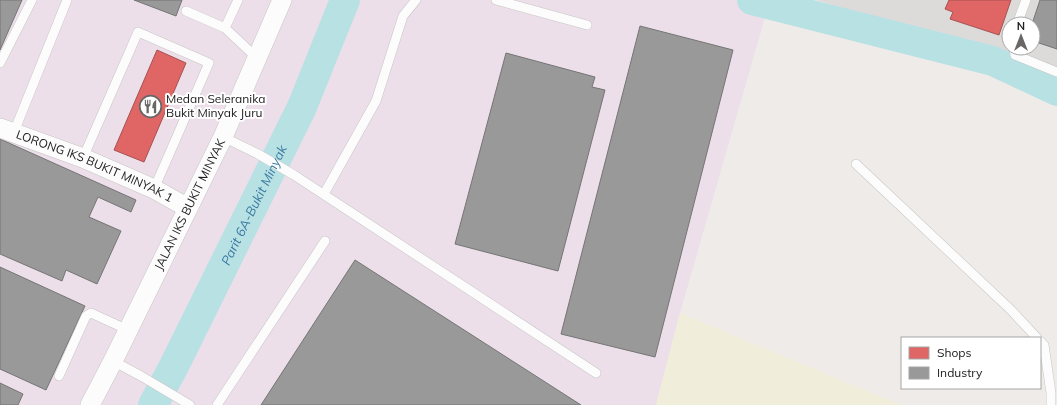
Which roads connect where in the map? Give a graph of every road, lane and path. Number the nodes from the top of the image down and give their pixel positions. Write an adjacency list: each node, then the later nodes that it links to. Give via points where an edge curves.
1 (32, 0): 14 (lane)
2 (68, 0): 16 (lane)
3 (238, 0): 11 (lane)
4 (282, 0): 13 (street, JALAN IKS BUKIT MINYAK)
5 (416, 0): 21 (lane, via 403,16 376,101)
6 (496, 0): 10 (lane)
7 (1026, 0): 9 (lane)
8 (186, 11): 11 (lane)
9 (1020, 16)
10 (587, 25)
11 (225, 28): 13 (lane)
12 (1017, 56): 15 (lane)
13 (257, 58): 17 (street, JALAN IKS BUKIT MINYAK)
14 (0, 63)
15 (1057, 72)
16 (7, 130): 18 (street, LORONG IKS BUKIT MINYAK 1)
17 (223, 137): 21 (lane, via 258,154); 22 (street, JALAN IKS BUKIT MINYAK)
18 (83, 158): 20 (street, LORONG IKS BUKIT MINYAK 1); 20 (lane, via 138,32 209,63)
19 (856, 164): 25 (lane, via 1011,310)
20 (154, 189): 22 (street, LORONG IKS BUKIT MINYAK 1)
21 (324, 194): 28 (lane)
22 (188, 208): 24 (street, JALAN IKS BUKIT MINYAK)
23 (325, 241): 32 (lane)
24 (128, 330): 27 (street, JALAN IKS BUKIT MINYAK); 29 (lane, via 91,313 86,316)
25 (1036, 337)
26 (1041, 342): 33 (lane, via 1044,345)
27 (113, 361): 30 (street, JALAN IKS BUKIT MINYAK); 31 (lane)
28 (596, 373)
29 (59, 376)
30 (90, 405)
31 (190, 405)
32 (217, 405)
33 (1051, 405)

